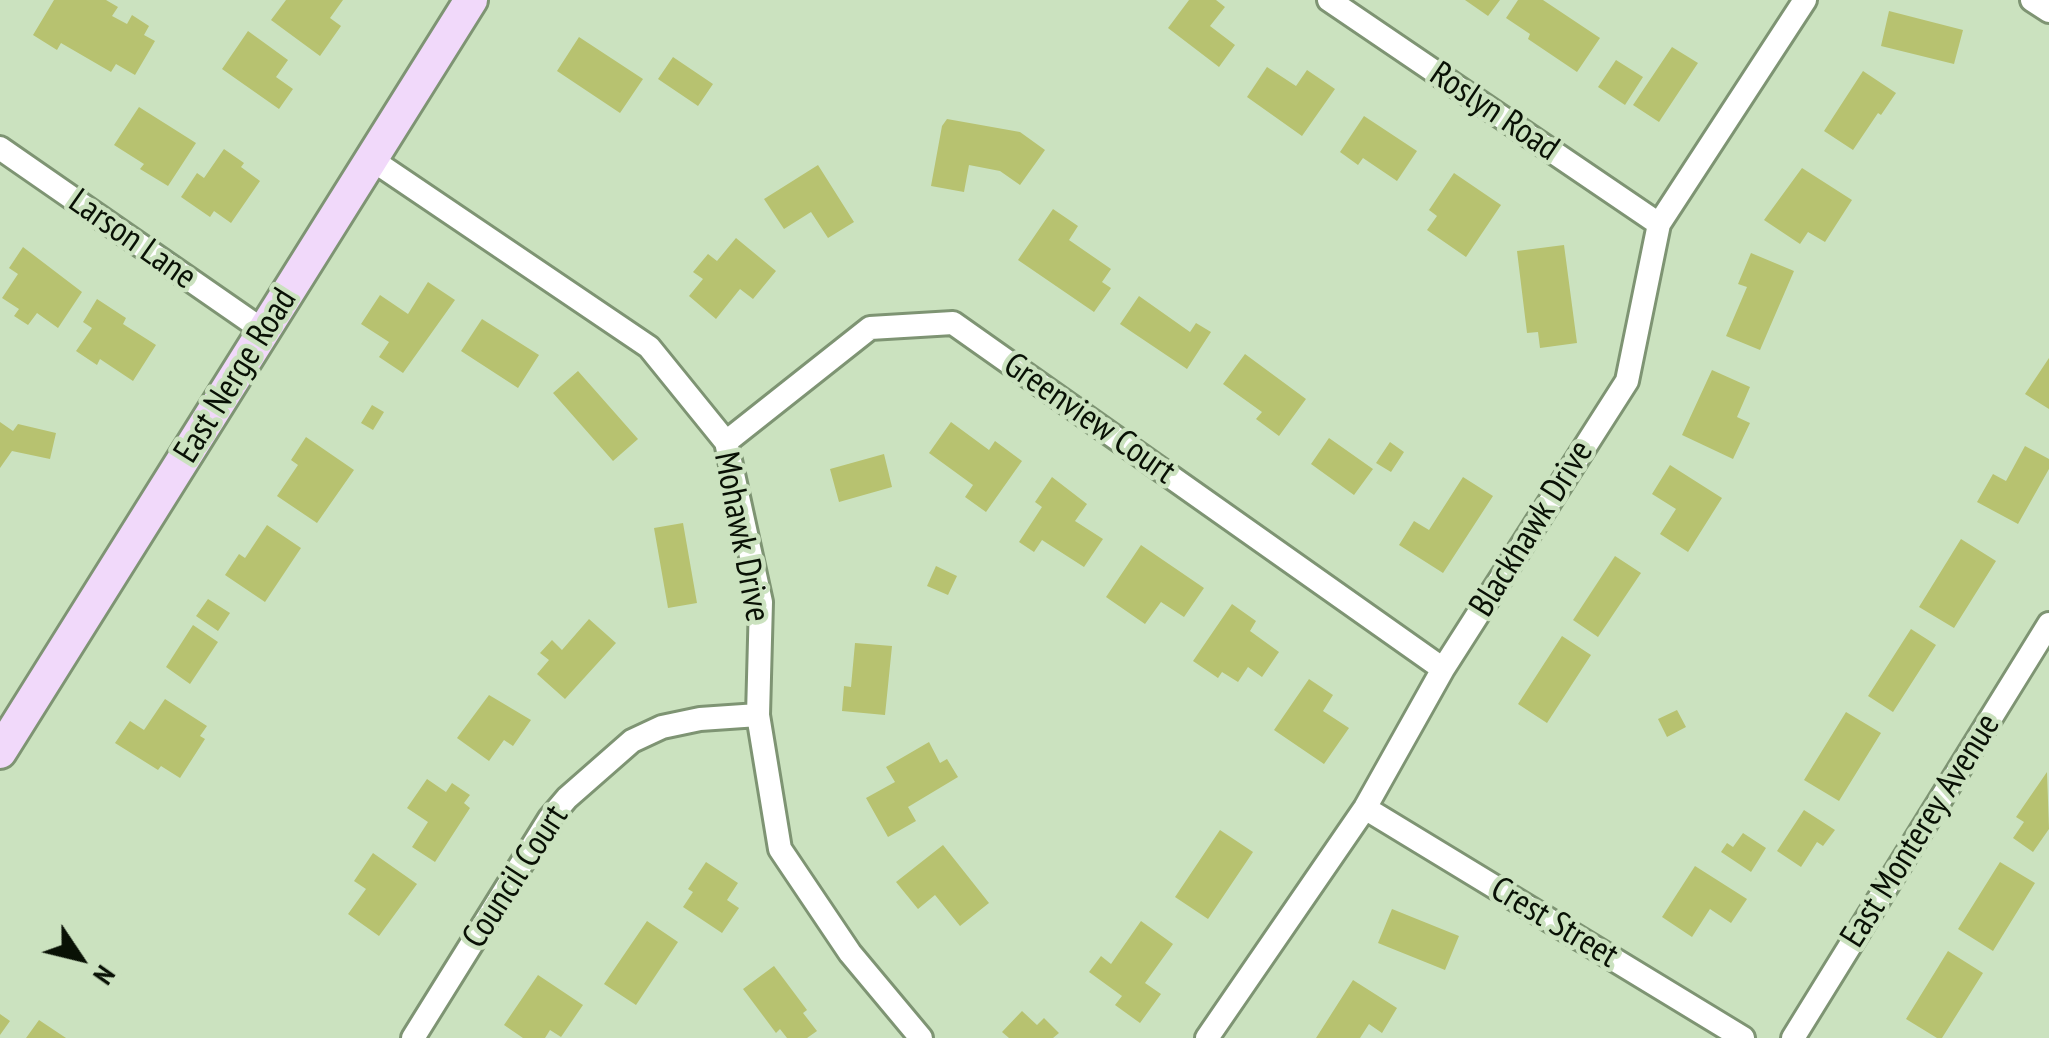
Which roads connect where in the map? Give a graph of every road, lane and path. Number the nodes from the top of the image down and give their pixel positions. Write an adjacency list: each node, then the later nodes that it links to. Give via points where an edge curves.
1 (471, 0): 7 (main road, East Nerge Road)
2 (1329, 0): 8 (street, Roslyn Road)
3 (1806, 0): 8 (street, Blackhawk Drive)
4 (2032, 0): 5 (street)
5 (2049, 12)
6 (0, 148): 9 (street, Larson Lane)
7 (372, 159): 9 (main road, East Nerge Road); 10 (street, Mohawk Drive, via 648,347)
8 (1658, 224): 12 (street, Blackhawk Drive, via 1627,380)
9 (264, 330): 14 (main road, East Nerge Road)
10 (726, 442): 12 (street, Greenview Court, via 870,328 953,322); 13 (street, Mohawk Drive, via 761,602)
11 (2049, 624): 20 (street, East Monterey Avenue)
12 (1444, 669): 15 (street, Blackhawk Drive)
13 (758, 715): 16 (street, Council Court, via 662,727 632,741 591,775 550,818); 17 (street, Mohawk Drive, via 780,849 850,953)
14 (0, 752)
15 (1365, 808): 18 (street, Blackhawk Drive); 19 (street, Crest Street)
16 (412, 1038)
17 (921, 1038)
18 (1208, 1038)
19 (1743, 1038)
20 (1794, 1038)

